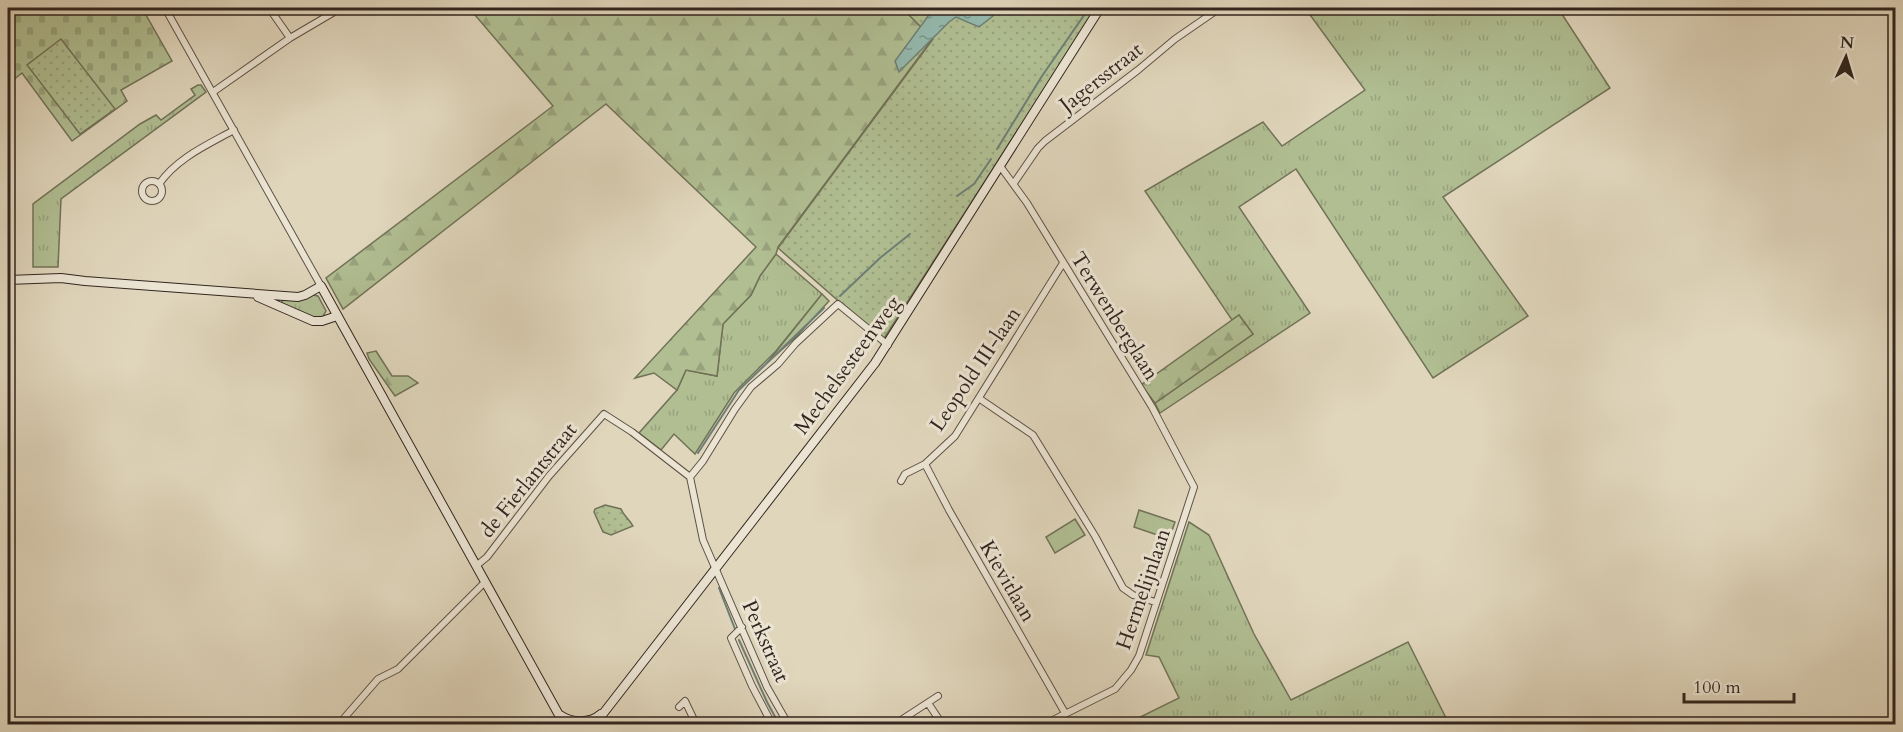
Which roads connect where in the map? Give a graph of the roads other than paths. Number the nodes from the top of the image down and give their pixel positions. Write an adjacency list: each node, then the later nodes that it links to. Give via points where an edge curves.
1 (165, 8): 7 (street)
2 (269, 8): 6 (street)
3 (341, 8): 6 (street)
4 (1100, 8): 9 (main road, Mechelsesteenweg)
5 (1220, 8): 10 (street, Jagersstraat, via 1045,141)
6 (290, 38): 7 (street)
7 (213, 92): 8 (street)
8 (234, 130): 11 (street, via 196,151); 14 (street)
9 (1000, 166): 10 (street, Terwenberglaan); 17 (main road, Mechelsesteenweg)
10 (1014, 183): 12 (street, Terwenberglaan)
11 (159, 184)
12 (1063, 263): 18 (street, Leopold III-laan); 22 (street, Terwenberglaan, via 1152,407)
13 (8, 280): 15 (main road, via 61,278)
14 (321, 286): 15 (main road, via 298,297); 16 (main road)
15 (255, 296): 16 (main road, via 313,321)
16 (337, 316): 23 (main road)
17 (888, 345): 20 (street, via 838,304 751,387); 24 (main road, Mechelsesteenweg)
18 (980, 399): 19 (street, Leopold III-laan, via 955,436); 26 (street, via 1033,435 1123,588)
19 (925, 464): 21 (street, Leopold III-laan, via 905,474); 33 (street, Kievitlaan)
20 (690, 477): 23 (street, de Fierlantstraat, via 604,414); 24 (street, Perkstraat, via 702,536)
21 (901, 481)
22 (1194, 487): 26 (street, Hermelijnlaan)
23 (476, 566): 25 (main road)
24 (716, 569): 27 (street, Perkstraat); 31 (main road, Mechelsesteenweg)
25 (485, 582): 32 (main road); 34 (street, via 398,669 378,679)
26 (1155, 602): 33 (street, Hermelijnlaan, via 1131,670 1115,689)
27 (742, 627): 38 (street, via 731,638); 39 (street, Perkstraat)
28 (938, 696): 29 (street)
29 (928, 703): 40 (street); 41 (street)
30 (679, 707): 37 (street, via 685,701)
31 (608, 708): 32 (main road, via 590,720 568,719); 36 (main road, Mechelsesteenweg)
32 (558, 713): 35 (main road)
33 (1065, 713): 42 (street, Hermelijnlaan)
34 (342, 724)
35 (564, 724)
36 (595, 724)
37 (696, 724)
38 (772, 724)
39 (788, 724)
40 (895, 724)
41 (942, 724)
42 (1045, 724)

